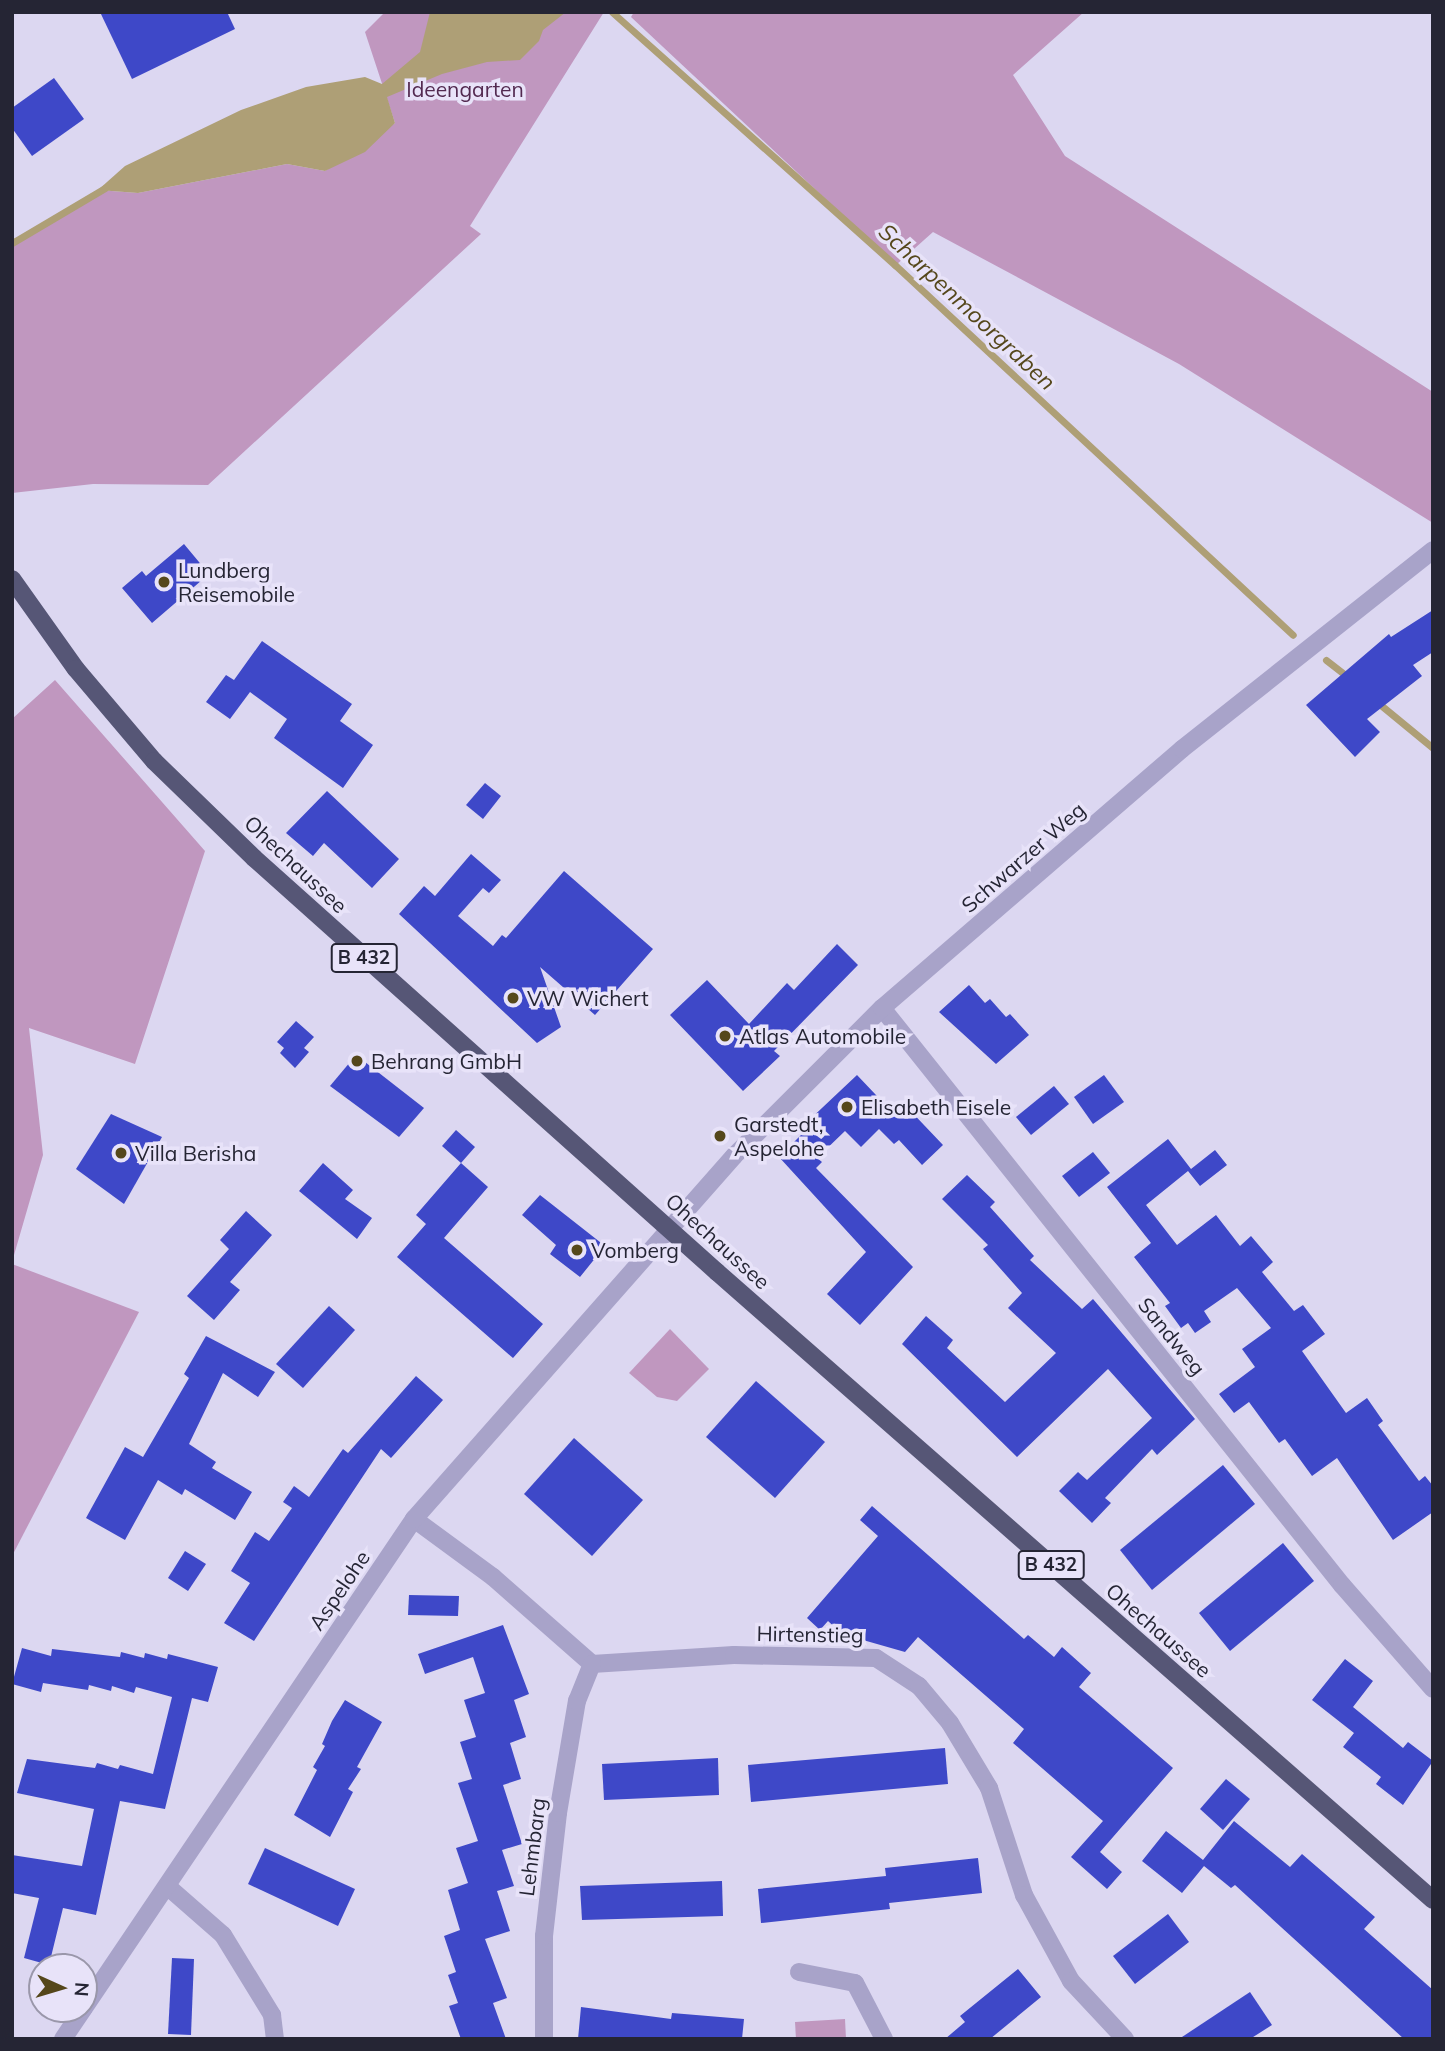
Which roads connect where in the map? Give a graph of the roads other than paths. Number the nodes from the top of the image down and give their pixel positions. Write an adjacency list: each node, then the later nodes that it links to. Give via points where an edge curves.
1 (1433, 550): 3 (street, Schwarzer Weg, via 1182,749)
2 (12, 579): 4 (main road, Ohechaussee / B 432, via 76,669 154,761 348,943)
3 (882, 1008): 4 (street, Schwarzer Weg, via 734,1156); 7 (street, Sandweg, via 1342,1585)
4 (671, 1228): 5 (street, Aspelohe); 9 (main road, Ohechaussee / B 432)
5 (414, 1519): 6 (street, via 493,1577); 8 (street, Aspelohe)
6 (592, 1664): 15 (street, Lehmbarg, via 578,1701 558,1813 544,1937); 17 (street, Hirtenstieg, via 734,1655 876,1658 919,1686 950,1723 989,1788 1024,1895 1071,1981)
7 (1433, 1689)
8 (167, 1886): 11 (street, Aspelohe); 14 (street, via 223,1935 272,2015)
9 (1433, 1900)
10 (799, 1972): 16 (street, via 855,1983)
11 (98, 1988)
12 (75, 2023): 13 (street, Aspelohe)
13 (64, 2039)
14 (275, 2039)
15 (544, 2039)
16 (884, 2039)
17 (1125, 2039)

